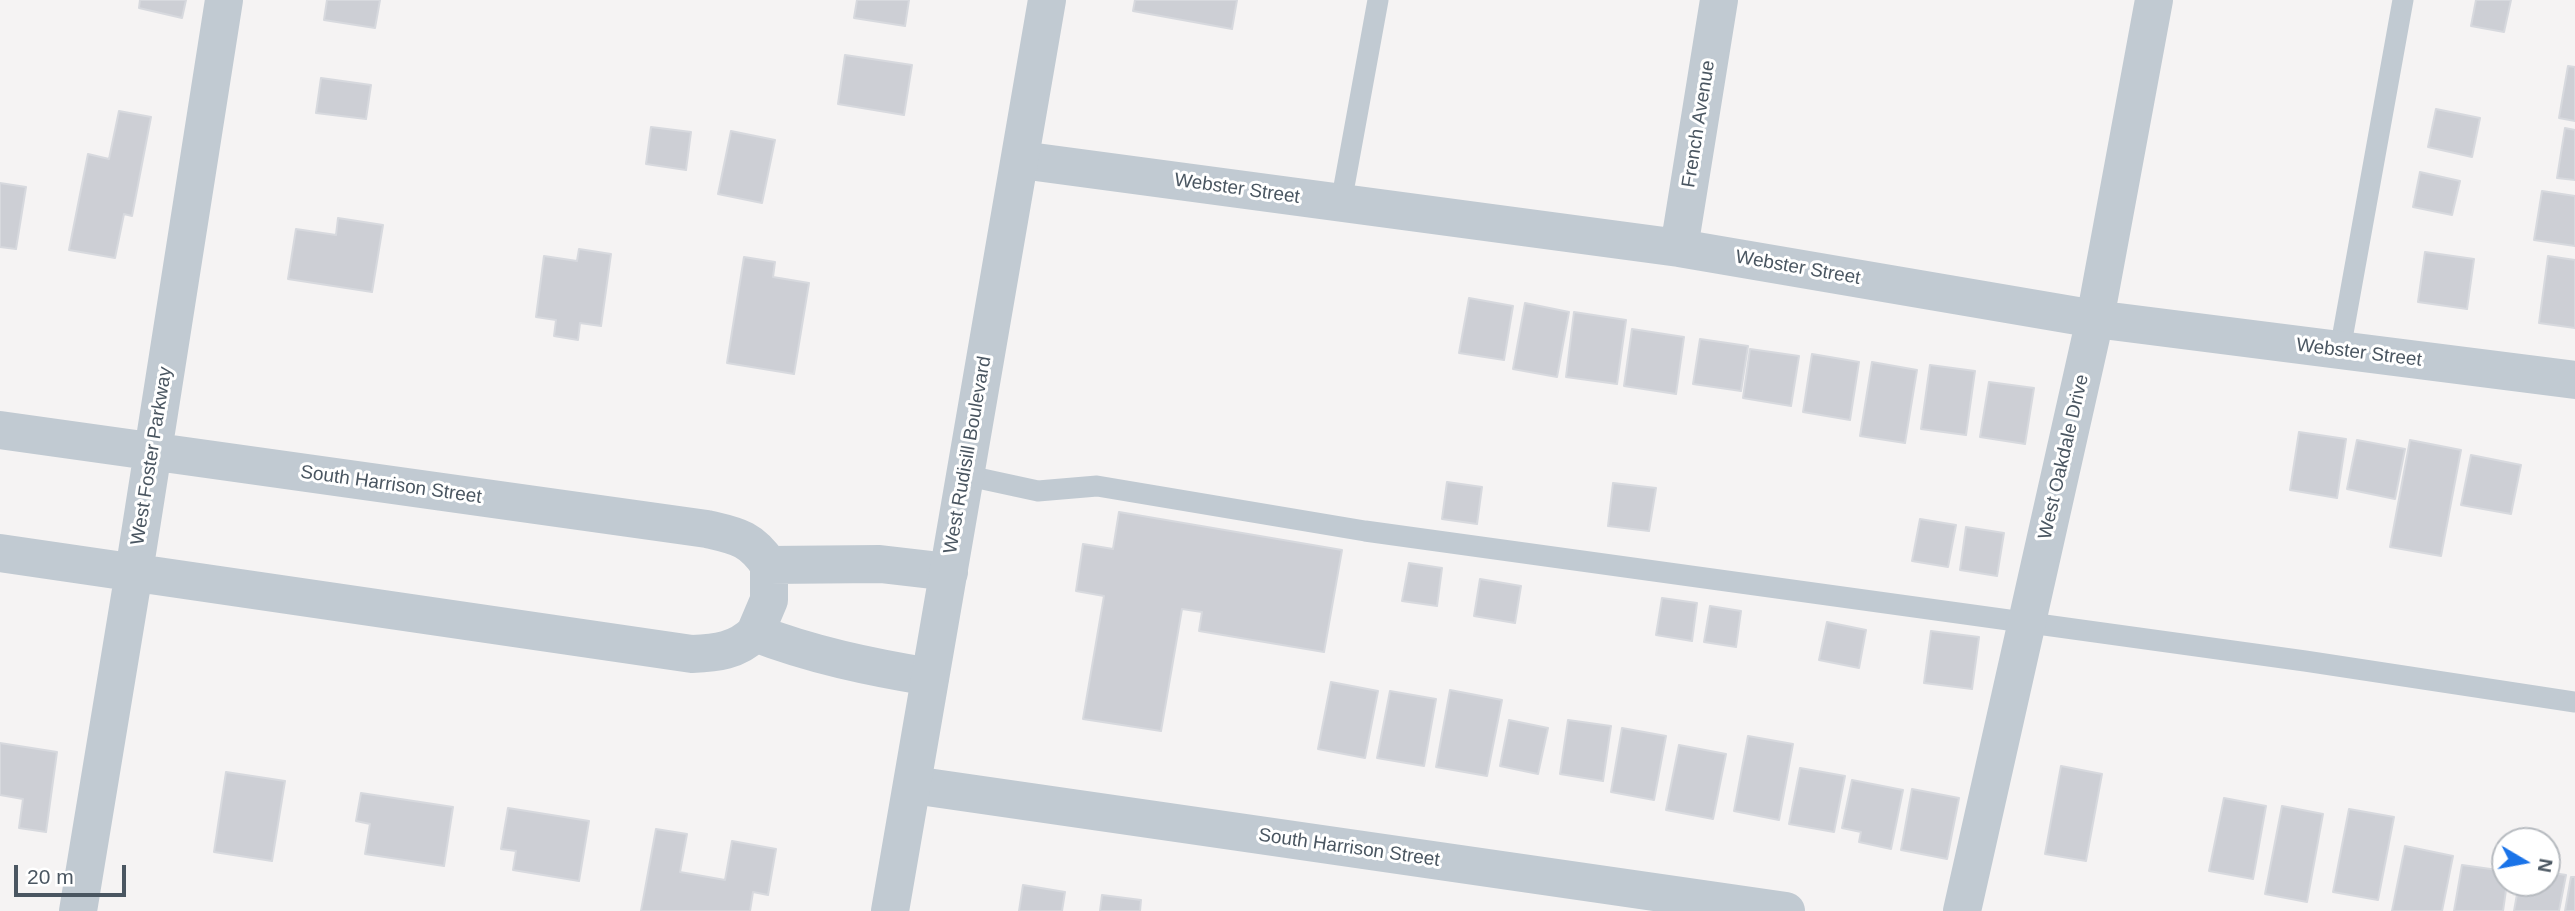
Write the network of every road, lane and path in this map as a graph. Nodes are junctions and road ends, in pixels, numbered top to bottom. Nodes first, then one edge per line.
1 (224, 0) edge
2 (1047, 0) edge
3 (1378, 0) edge
4 (1719, 0) edge
5 (2154, 0) edge
6 (2403, 0) edge
7 (1021, 160) junction
8 (1341, 202) junction
9 (1679, 248) junction
10 (2095, 319) junction
11 (2340, 350) junction
12 (2575, 380) edge
13 (0, 430) edge
14 (153, 452) junction
15 (964, 475) junction
16 (0, 553) edge
17 (769, 565) junction
18 (134, 572) junction
19 (948, 572) junction
20 (2027, 622) junction
21 (755, 634) junction
22 (930, 677) junction
23 (2575, 702) edge
24 (913, 785) junction
25 (78, 911) edge
26 (890, 911) edge
27 (1786, 911) edge
28 (1962, 911) edge

1 - 14 street, West Foster Parkway
2 - 7 street, West Rudisill Boulevard
3 - 8 lane
4 - 9 street, French Avenue
5 - 10 street, West Oakdale Drive
6 - 11 lane
7 - 8 street, Webster Street
7 - 15 street, West Rudisill Boulevard
8 - 9 street, Webster Street
9 - 10 street, Webster Street
10 - 11 street, Webster Street
10 - 20 street, West Oakdale Drive
11 - 12 street, Webster Street
13 - 14 street, South Harrison Street
14 - 17 street, South Harrison Street
14 - 18 street, West Foster Parkway
15 - 19 street, West Rudisill Boulevard
15 - 20 lane
16 - 18 street
17 - 19 street
17 - 21 street
18 - 21 street
18 - 25 street, West Foster Parkway
19 - 22 street, West Rudisill Boulevard
20 - 23 lane
20 - 28 street, West Oakdale Drive
21 - 22 street
22 - 24 street, West Rudisill Boulevard
24 - 26 street, West Rudisill Boulevard
24 - 27 street, South Harrison Street

